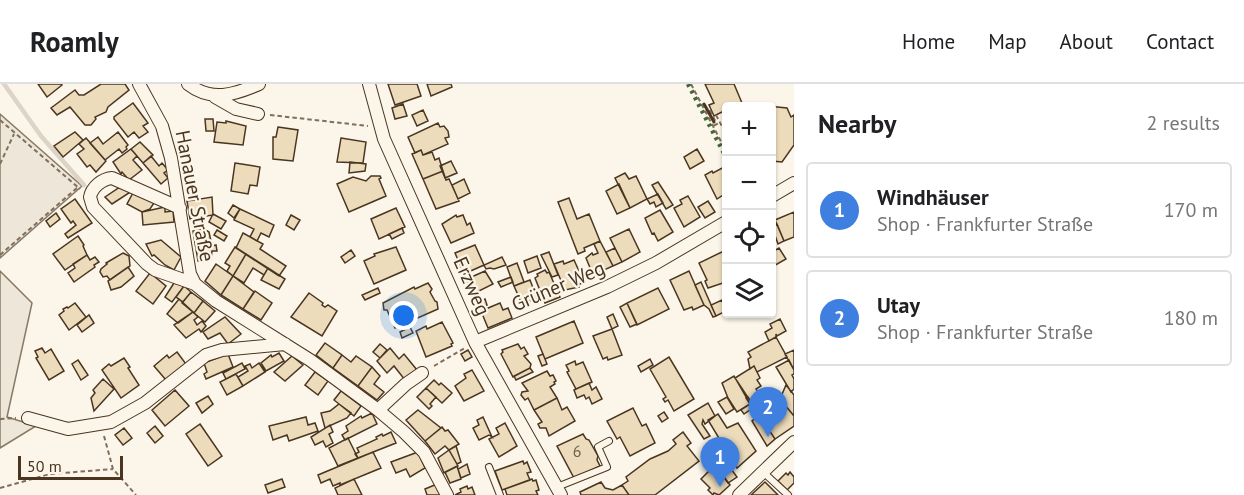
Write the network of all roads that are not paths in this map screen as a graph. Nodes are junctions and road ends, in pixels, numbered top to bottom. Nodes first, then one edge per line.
1 (140, 84) edge
2 (188, 84) edge
3 (260, 84) edge
4 (369, 84) edge
5 (214, 96) junction
6 (258, 114) road end
7 (794, 183) edge
8 (776, 193) edge
9 (180, 208) junction
10 (722, 224) edge
11 (195, 285) junction
12 (476, 342) junction
13 (285, 344) junction
14 (422, 373) road end
15 (378, 410) junction
16 (28, 418) dead end
17 (609, 441) dead end
18 (794, 442) edge
19 (489, 467) dead end
20 (763, 472) junction
21 (558, 491) edge
22 (447, 495) edge
23 (500, 495) edge
24 (739, 495) edge
25 (788, 495) edge

1 - 9 street, Hanauer Straße
2 - 5 street
3 - 5 street
4 - 12 street, Erzweg
5 - 6 street
7 - 8 street
9 - 11 street, Hanauer Straße
9 - 11 street
10 - 12 street, Grüner Weg
11 - 13 street, Hanauer Straße
12 - 21 street, Erzweg
13 - 15 street, Hanauer Straße
13 - 16 street
14 - 15 street
15 - 22 street, Hanauer Straße
17 - 21 lane
18 - 20 street
19 - 23 lane
20 - 24 street
20 - 25 lane

